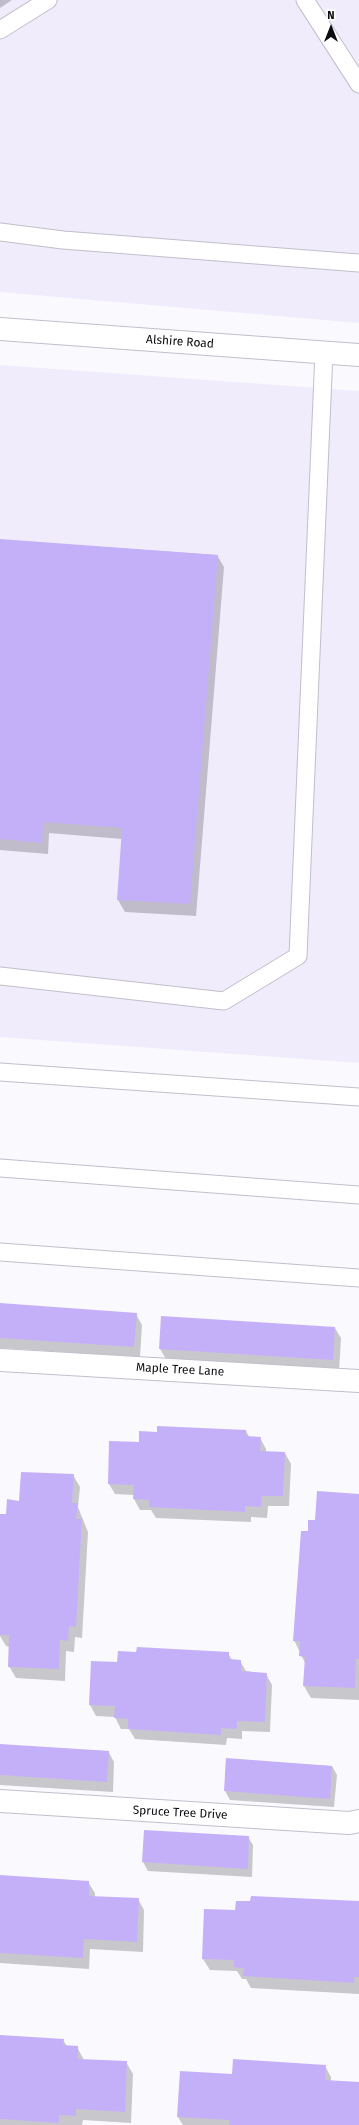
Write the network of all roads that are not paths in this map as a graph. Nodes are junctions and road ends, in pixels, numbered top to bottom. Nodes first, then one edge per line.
1 (48, 0) edge
2 (305, 0) edge
3 (0, 30) edge
4 (359, 84) edge
5 (0, 232) edge
6 (359, 263) edge
7 (0, 328) edge
8 (324, 352) junction
9 (359, 355) edge
10 (0, 976) edge
11 (0, 1072) edge
12 (359, 1097) edge
13 (0, 1168) edge
14 (359, 1195) edge
15 (0, 1252) edge
16 (359, 1278) edge
17 (0, 1360) edge
18 (359, 1381) edge
19 (0, 1801) edge
20 (359, 1821) edge

1 - 3 lane
2 - 4 lane
5 - 6 lane
7 - 8 street, Alshire Road
8 - 9 street, Alshire Road
8 - 10 lane
11 - 12 lane
13 - 14 lane
15 - 16 lane
17 - 18 street, Maple Tree Lane
19 - 20 street, Spruce Tree Drive

